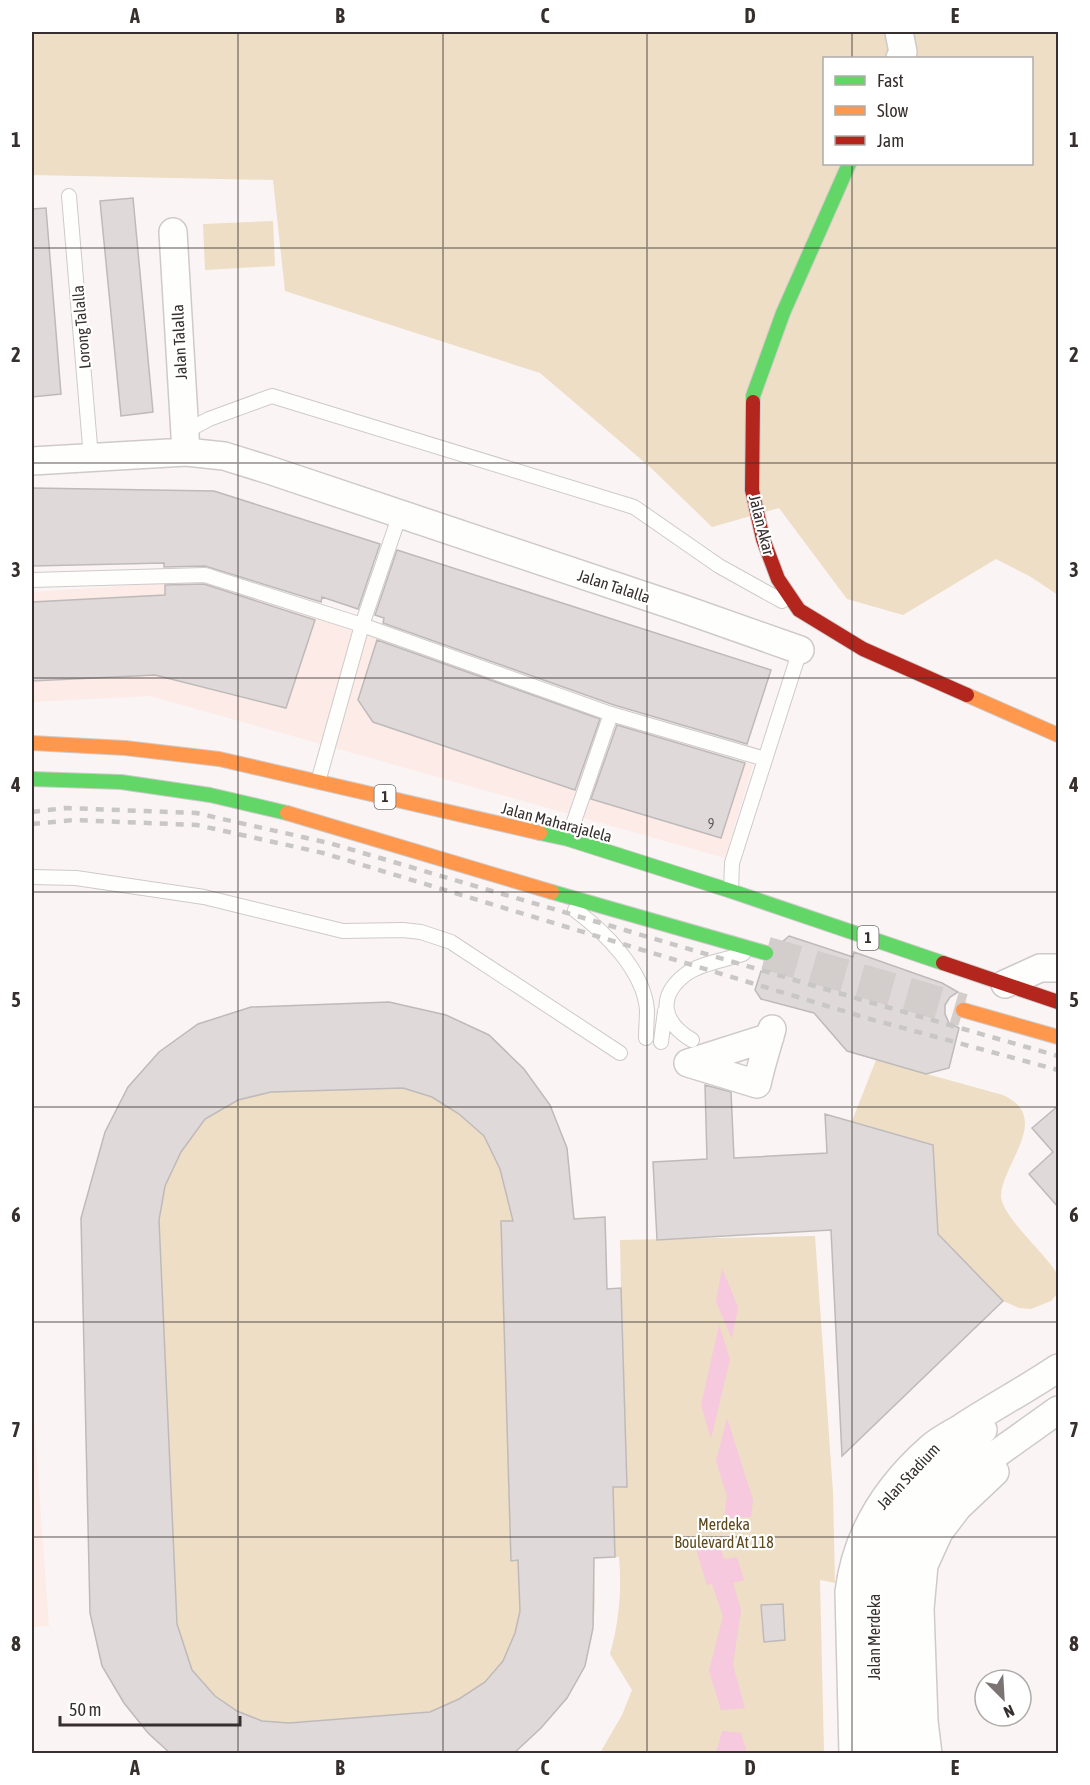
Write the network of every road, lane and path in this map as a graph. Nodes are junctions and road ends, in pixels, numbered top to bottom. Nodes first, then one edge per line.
1 (899, 32) edge
2 (900, 57) edge
3 (849, 165) edge
4 (69, 196) dead end
5 (173, 232) dead end
6 (185, 442) junction
7 (92, 458) junction
8 (32, 461) edge
9 (400, 514) junction
10 (32, 580) edge
11 (799, 610) junction
12 (362, 625) junction
13 (800, 650) joint
14 (611, 714) junction
15 (1059, 735) edge
16 (32, 743) edge
17 (765, 759) junction
18 (32, 779) edge
19 (121, 782) junction
20 (318, 782) junction
21 (65, 795) dead end
22 (568, 839) junction
23 (32, 877) edge
24 (731, 891) junction
25 (551, 892) junction
26 (761, 952) joint
27 (1059, 968) edge
28 (1005, 984) junction
29 (1059, 1002) edge
30 (647, 1009) junction
31 (665, 1010) junction
32 (963, 1010) tunnel mouth
33 (1059, 1037) edge
34 (646, 1038) dead end
35 (692, 1040) dead end
36 (661, 1042) dead end
37 (620, 1053) dead end
38 (1053, 1371) edge
39 (1059, 1410) edge
40 (940, 1481) junction
41 (853, 1727) junction
42 (853, 1754) edge
43 (861, 1754) edge
44 (877, 1754) edge
45 (904, 1754) edge
46 (928, 1754) edge

1 - 2 street
3 - 11 main road, Jalan Akar
4 - 7 lane, Lorong Talalla
5 - 6 street, Jalan Talalla
6 - 7 street, Jalan Talalla
6 - 9 street, Jalan Talalla
6 - 11 lane
7 - 8 street, Jalan Talalla
9 - 12 lane
9 - 13 street, Jalan Talalla
10 - 12 lane
11 - 15 main road, Jalan Akar
12 - 14 lane
12 - 20 lane
13 - 17 lane, Jalan Talalla
14 - 17 lane
14 - 22 lane
16 - 20 main road, Jalan Maharajalela / 1
17 - 24 lane, Jalan Talalla
18 - 19 main road
19 - 21 main road
19 - 25 main road
20 - 22 main road, Jalan Maharajalela / 1
22 - 24 main road, Jalan Maharajalela / 1
23 - 37 lane
24 - 28 main road, Jalan Maharajalela / 1
25 - 26 main road
25 - 30 lane
26 - 31 lane
27 - 28 street
28 - 29 main road, Jalan Maharajalela / 1
30 - 31 lane
30 - 34 lane
31 - 35 lane
31 - 36 lane
32 - 33 main road
38 - 40 street, Jalan Merdeka
38 - 41 street, Jalan Stadium
39 - 40 street, Jalan Merdeka
39 - 46 street
40 - 44 street, Jalan Merdeka
40 - 45 street, Jalan Merdeka
41 - 42 street, Jalan Stadium
41 - 43 lane

